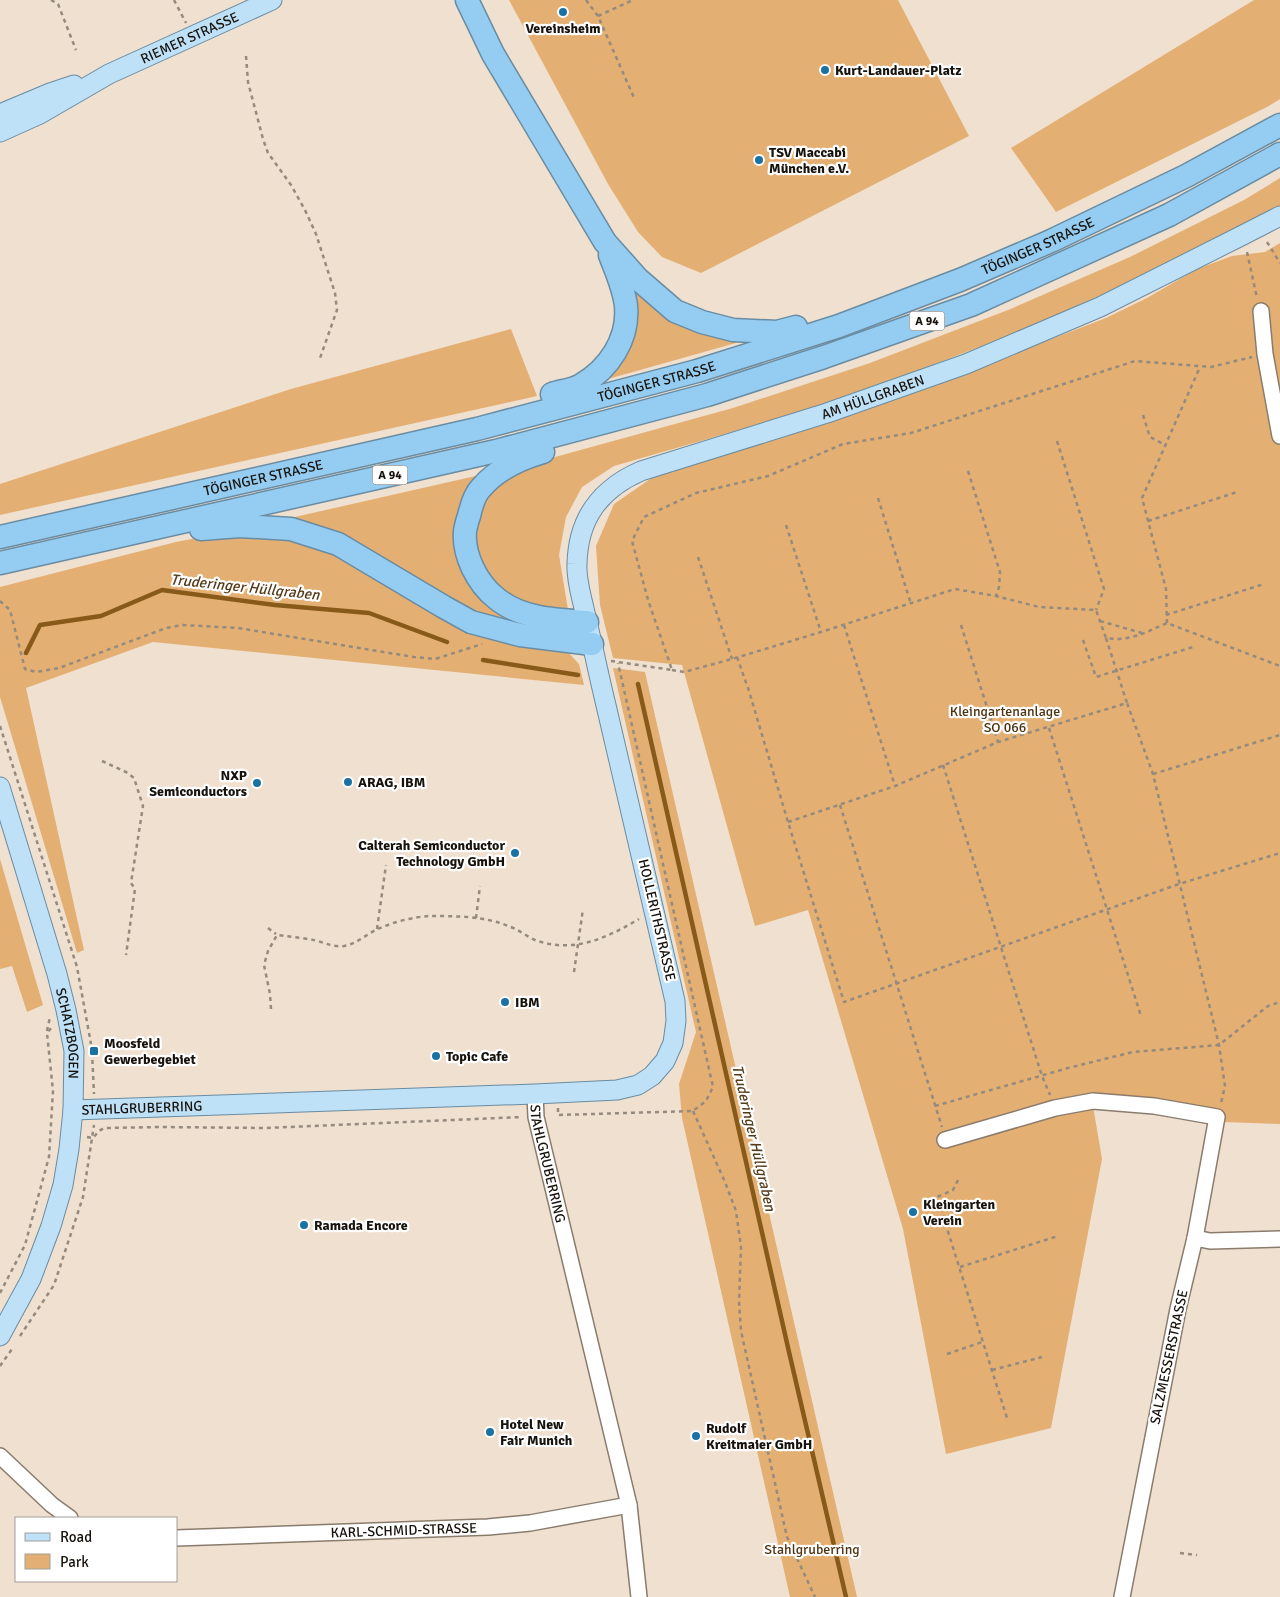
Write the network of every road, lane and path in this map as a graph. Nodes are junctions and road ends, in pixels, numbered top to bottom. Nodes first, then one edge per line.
1 (51, 0) edge
2 (174, 0) edge
3 (272, 0) edge
4 (451, 0) edge
5 (467, 0) edge
6 (586, 0) edge
7 (633, 0) edge
8 (598, 16) junction
9 (186, 25) dead end
10 (76, 50) dead end
11 (493, 54) junction
12 (246, 56) dead end
13 (109, 74) junction
14 (635, 100) dead end
15 (0, 114) edge
16 (1280, 125) edge
17 (0, 132) edge
18 (1280, 154) edge
19 (1280, 216) edge
20 (1251, 231) junction
21 (605, 242) junction
22 (1280, 262) edge
23 (1261, 311) joint
24 (839, 326) junction
25 (1265, 354) junction
26 (320, 361) dead end
27 (1200, 367) junction
28 (676, 403) junction
29 (1143, 416) dead end
30 (477, 429) junction
31 (1280, 436) edge
32 (1057, 441) dead end
33 (1165, 445) junction
34 (968, 471) dead end
35 (1237, 492) dead end
36 (878, 498) dead end
37 (1148, 521) junction
38 (786, 525) dead end
39 (0, 537) edge
40 (104, 540) junction
41 (698, 557) dead end
42 (0, 563) edge
43 (1264, 584) dead end
44 (996, 596) junction
45 (0, 601) edge
46 (911, 604) junction
47 (1096, 610) junction
48 (1166, 615) junction
49 (1100, 620) junction
50 (587, 622) junction
51 (1167, 623) junction
52 (844, 625) junction
53 (961, 625) dead end
54 (821, 632) junction
55 (1143, 634) junction
56 (1106, 638) junction
57 (1083, 640) dead end
58 (592, 644) junction
59 (490, 645) dead end
60 (1193, 647) dead end
61 (737, 657) junction
62 (732, 658) junction
63 (611, 662) dead end
64 (618, 663) junction
65 (1280, 666) edge
66 (672, 670) junction
67 (1117, 671) junction
68 (1127, 703) junction
69 (0, 726) edge
70 (1049, 728) junction
71 (1280, 735) edge
72 (998, 742) junction
73 (102, 761) dead end
74 (943, 765) junction
75 (1153, 774) junction
76 (895, 786) junction
77 (0, 787) edge
78 (840, 804) junction
79 (788, 822) junction
80 (1280, 853) edge
81 (386, 865) dead end
82 (1179, 884) junction
83 (480, 886) dead end
84 (583, 909) dead end
85 (1107, 909) junction
86 (476, 918) junction
87 (640, 918) dead end
88 (268, 928) dead end
89 (377, 929) junction
90 (277, 935) junction
91 (578, 944) junction
92 (1000, 947) junction
93 (126, 955) dead end
94 (574, 972) dead end
95 (896, 983) junction
96 (1280, 1002) edge
97 (85, 1005) dead end
98 (271, 1009) dead end
99 (66, 1010) junction
100 (1141, 1016) dead end
101 (1219, 1044) junction
102 (1042, 1076) junction
103 (558, 1093) junction
104 (536, 1094) junction
105 (936, 1106) junction
106 (1055, 1108) junction
107 (73, 1110) junction
108 (693, 1111) junction
109 (558, 1115) junction
110 (536, 1116) junction
111 (1217, 1117) junction
112 (93, 1138) dead end
113 (945, 1140) joint
114 (958, 1180) dead end
115 (1058, 1236) dead end
116 (1195, 1238) junction
117 (1280, 1239) edge
118 (960, 1267) junction
119 (0, 1293) edge
120 (0, 1336) edge
121 (982, 1342) junction
122 (947, 1354) dead end
123 (1042, 1357) dead end
124 (992, 1370) junction
125 (1007, 1418) dead end
126 (0, 1456) edge
127 (629, 1505) junction
128 (69, 1517) edge
129 (178, 1538) edge
130 (1180, 1553) dead end
131 (1197, 1555) dead end
132 (639, 1597) edge
133 (815, 1597) edge
134 (1123, 1597) edge

1 - 10 path
2 - 9 path
3 - 13 main road, RIEMER STRASSE
4 - 11 highway
5 - 11 highway
6 - 8 path
7 - 8 path
8 - 14 path
11 - 21 highway
12 - 26 path
13 - 15 main road, RIEMER STRASSE
13 - 17 main road, RIEMER STRASSE
16 - 24 highway, TÖGINGER STRASSE / A 94
18 - 28 highway, TÖGINGER STRASSE / A 94
19 - 20 main road, AM HÜLLGRABEN
20 - 22 path
20 - 23 path
20 - 50 main road, AM HÜLLGRABEN
21 - 24 highway
21 - 30 highway
23 - 25 street
24 - 30 highway, TÖGINGER STRASSE / A 94
25 - 27 path
25 - 31 street
27 - 33 path
27 - 66 path
28 - 40 highway, TÖGINGER STRASSE / A 94
28 - 50 highway
29 - 33 path
30 - 39 highway, TÖGINGER STRASSE / A 94
32 - 47 path
33 - 37 path
34 - 44 path
35 - 37 path
36 - 46 path
37 - 48 path
38 - 54 path
40 - 42 highway, TÖGINGER STRASSE / A 94
40 - 58 highway
41 - 62 path
43 - 48 path
44 - 46 path
44 - 47 path
45 - 59 path
46 - 52 path
47 - 49 path
48 - 51 path
49 - 55 path
49 - 56 path
50 - 58 main road, AM HÜLLGRABEN
51 - 55 path
51 - 65 path
52 - 54 path
52 - 76 path
53 - 72 path
54 - 61 path
55 - 56 path
56 - 67 path
57 - 67 path
58 - 103 main road, HOLLERITHSTRASSE
60 - 67 path
61 - 62 path
61 - 79 path
62 - 66 path
63 - 64 path
64 - 66 path
64 - 108 path
67 - 68 path
68 - 70 path
68 - 75 path
69 - 97 path
70 - 72 path
70 - 85 path
71 - 75 path
72 - 74 path
73 - 93 path
74 - 76 path
74 - 92 path
75 - 82 path
76 - 78 path
77 - 99 main road, SCHATZBOGEN
78 - 79 path
78 - 95 path
79 - 95 path
80 - 82 path
81 - 89 path
82 - 85 path
82 - 101 path
83 - 86 path
84 - 91 path
85 - 92 path
85 - 100 path
86 - 89 path
86 - 91 path
87 - 91 path
88 - 90 path
89 - 90 path
90 - 98 path
91 - 94 path
92 - 95 path
92 - 102 path
95 - 105 path
96 - 101 path
99 - 107 main road, SCHATZBOGEN
99 - 119 path
101 - 102 path
101 - 111 path
102 - 105 path
102 - 106 path
103 - 104 main road, HOLLERITHSTRASSE
103 - 109 path
104 - 107 main road, STAHLGRUBERRING
104 - 110 street, STAHLGRUBERRING
105 - 113 path
106 - 111 street
106 - 113 street
107 - 120 main road, SCHATZBOGEN
108 - 109 path
108 - 133 path
109 - 110 path
110 - 112 path
110 - 127 street, STAHLGRUBERRING
111 - 116 street, SALZMESSERSTRASSE
114 - 118 path
115 - 118 path
116 - 117 street
116 - 134 street, SALZMESSERSTRASSE
118 - 121 path
121 - 122 path
121 - 124 path
123 - 124 path
124 - 125 path
126 - 128 street
127 - 129 street, KARL-SCHMID-STRASSE
127 - 132 street, STAHLGRUBERRING
130 - 131 path

